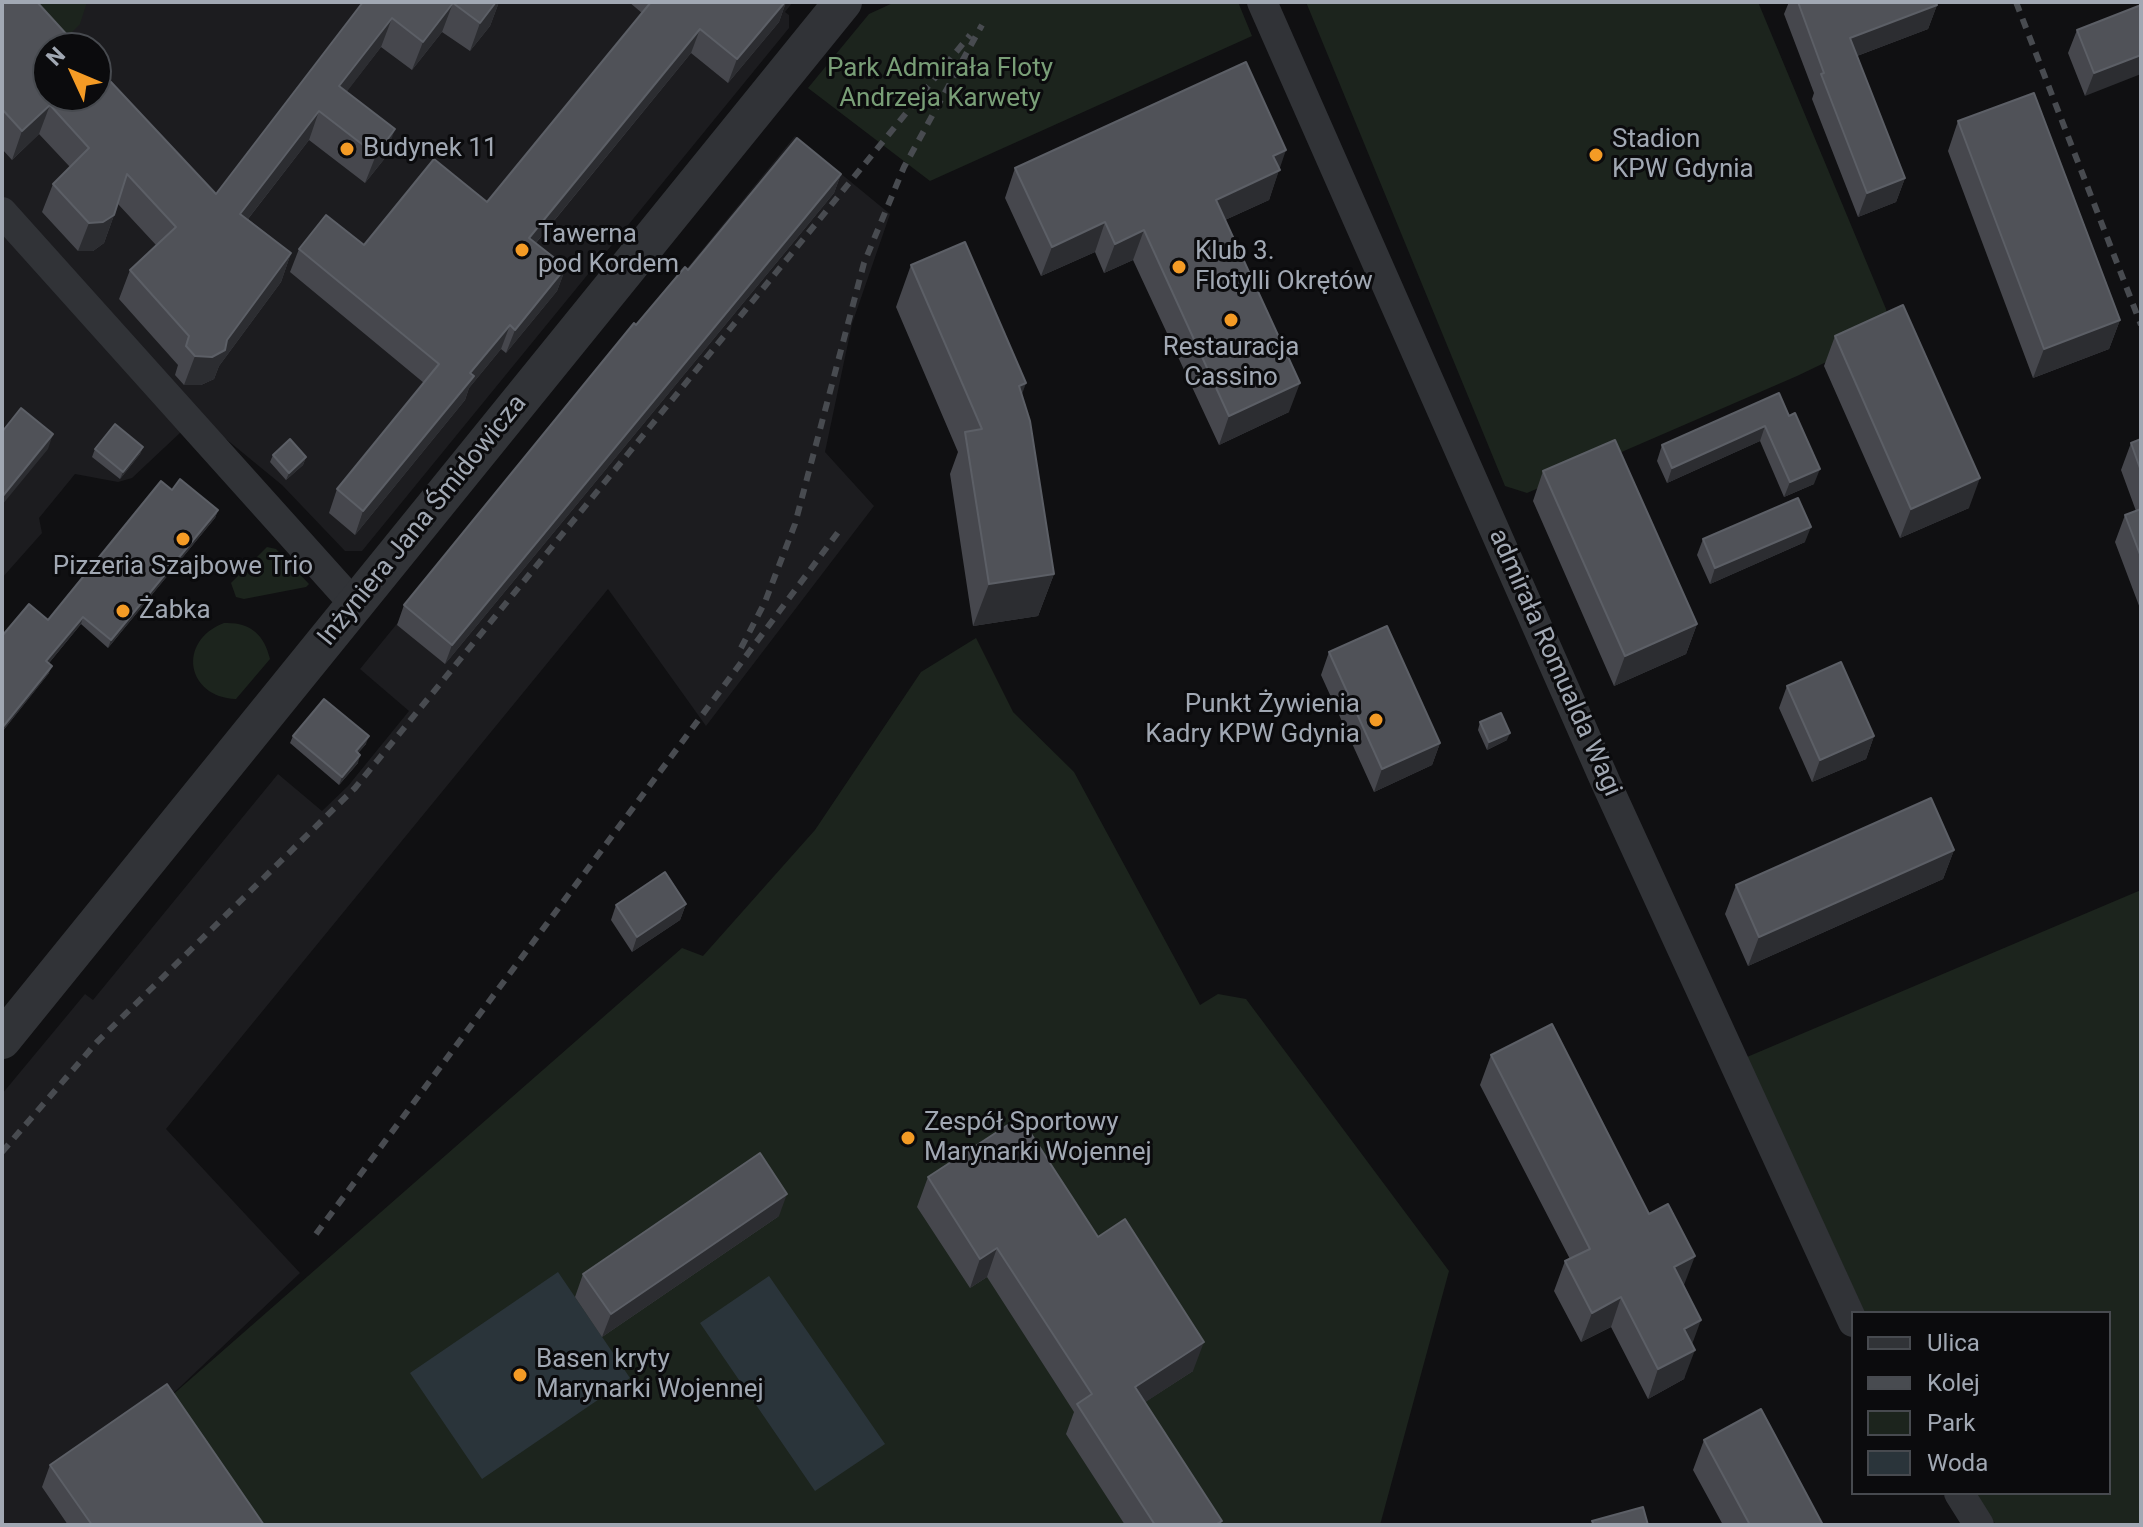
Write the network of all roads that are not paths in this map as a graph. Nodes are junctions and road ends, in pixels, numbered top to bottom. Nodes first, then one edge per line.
1 (843, 2) edge
2 (1262, 2) edge
3 (2, 212) edge
4 (355, 605) junction
5 (2, 1040) edge
6 (1851, 1318) edge
7 (1960, 1495) edge
8 (1979, 1525) edge

1 - 4 street, Inżyniera Jana Śmidowicza
2 - 6 street, admirała Romualda Wagi
3 - 4 street
4 - 5 street, Inżyniera Jana Śmidowicza
7 - 8 street

